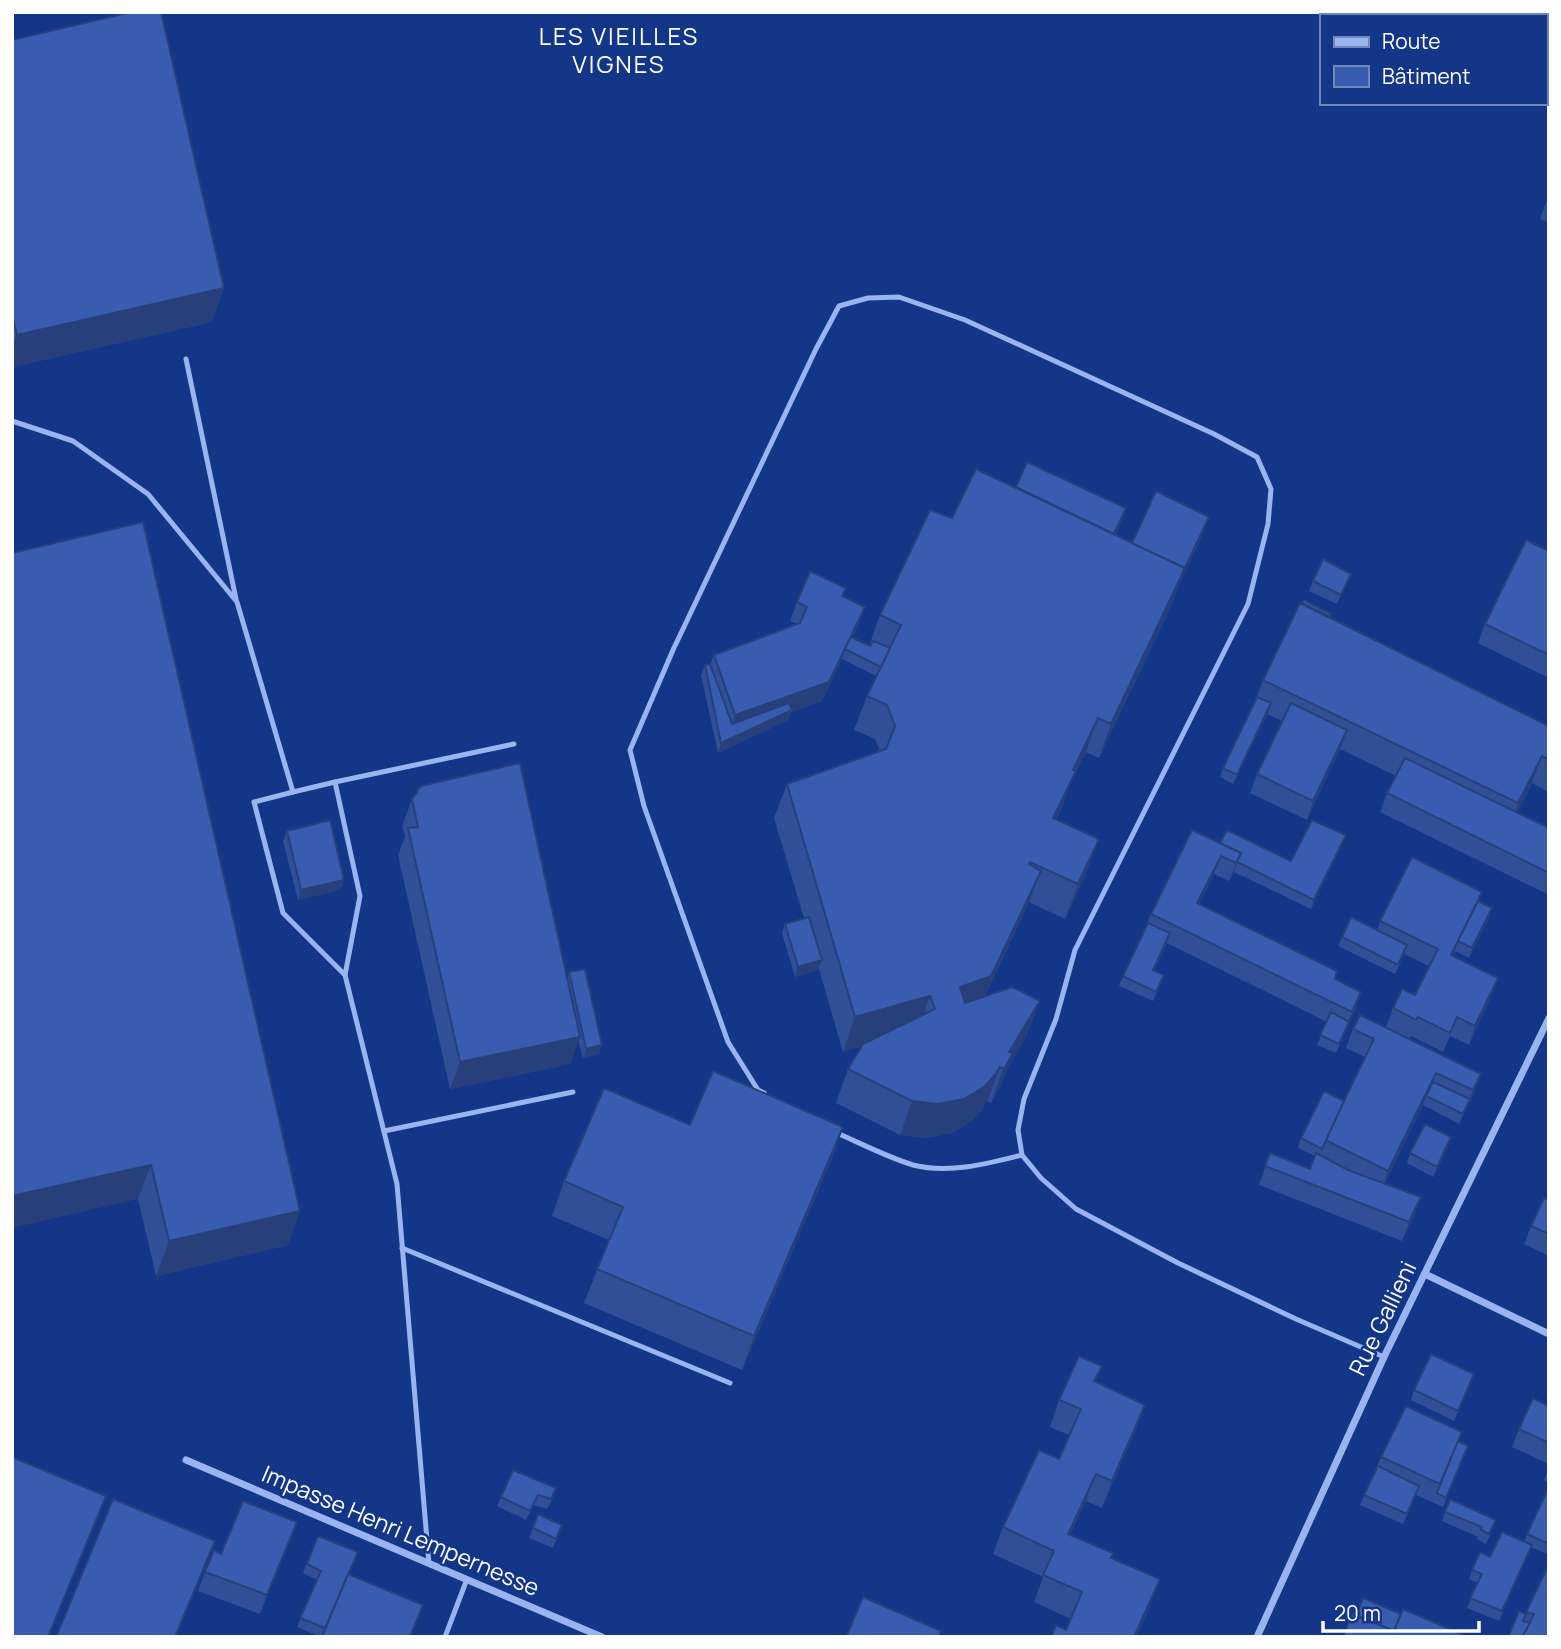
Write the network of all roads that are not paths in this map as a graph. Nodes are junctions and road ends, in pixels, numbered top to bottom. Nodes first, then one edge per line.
1 (186, 359) dead end
2 (12, 421) edge
3 (237, 602) junction
4 (514, 744) dead end
5 (335, 782) junction
6 (293, 792) junction
7 (345, 975) junction
8 (1549, 1018) edge
9 (573, 1092) dead end
10 (769, 1097) edge
11 (829, 1129) edge
12 (384, 1130) junction
13 (1021, 1155) junction
14 (402, 1248) junction
15 (1425, 1274) junction
16 (1549, 1334) edge
17 (1384, 1357) junction
18 (730, 1383) dead end
19 (186, 1460) dead end
20 (429, 1564) junction
21 (467, 1579) junction
22 (444, 1637) edge
23 (602, 1637) edge
24 (1257, 1637) edge

1 - 3 lane
2 - 3 lane
3 - 6 lane
4 - 5 lane
5 - 6 lane
5 - 7 lane
6 - 7 lane
7 - 12 lane
8 - 15 street, Rue Gallieni
9 - 12 lane
10 - 13 lane
11 - 13 lane
12 - 14 lane
13 - 17 lane
14 - 18 lane
14 - 20 lane
15 - 16 street
15 - 17 street, Rue Gallieni
17 - 24 street, Rue Gallieni
19 - 20 street, Impasse Henri Lempernesse
20 - 21 street, Impasse Henri Lempernesse
21 - 22 lane
21 - 23 street, Impasse Henri Lempernesse

